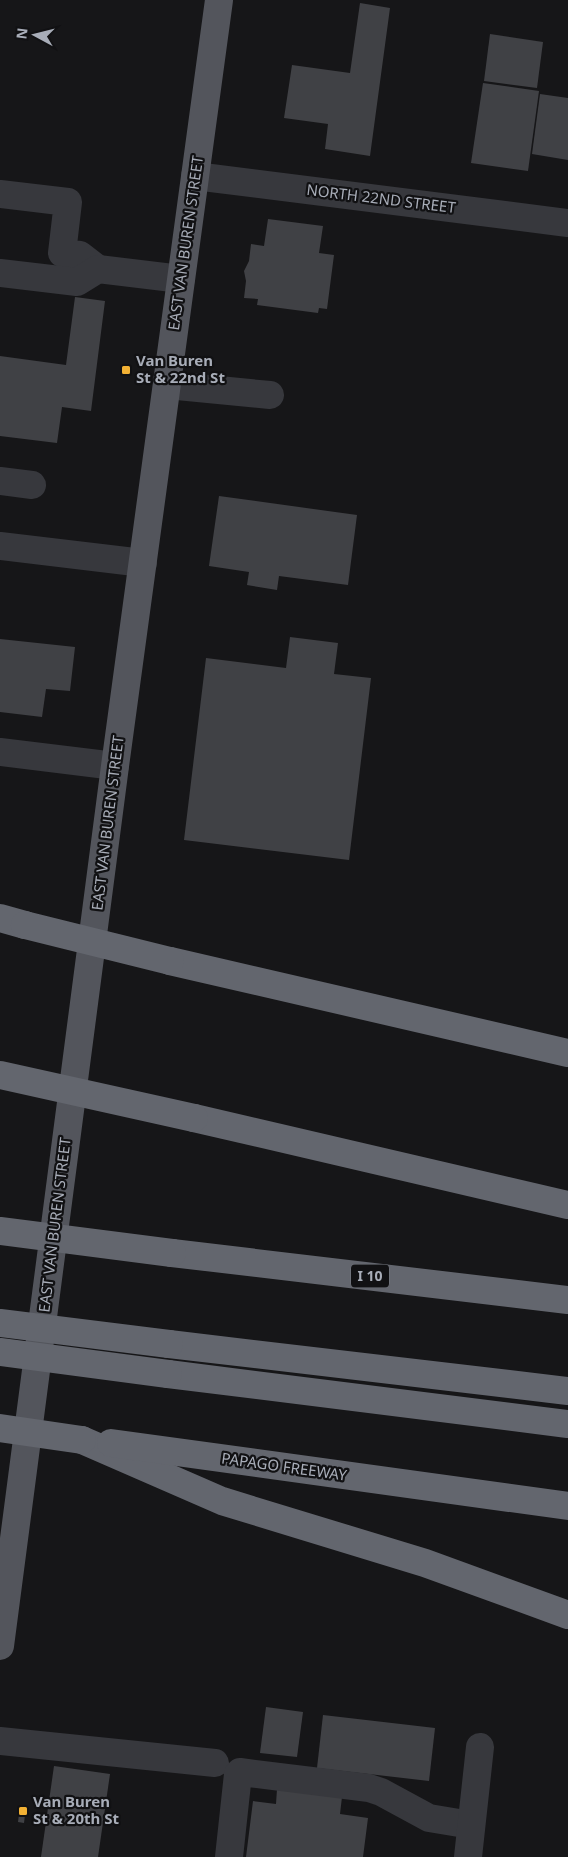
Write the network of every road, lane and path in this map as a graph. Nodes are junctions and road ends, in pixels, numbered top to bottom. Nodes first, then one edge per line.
1 (219, 0) edge
2 (195, 176) junction
3 (0, 194) edge
4 (568, 223) edge
5 (98, 269) junction
6 (0, 273) edge
7 (181, 279) junction
8 (166, 384) junction
9 (270, 395) dead end
10 (0, 481) edge
11 (32, 485) dead end
12 (0, 546) edge
13 (142, 563) junction
14 (0, 752) edge
15 (115, 766) junction
16 (8, 922) edge
17 (568, 1053) edge
18 (0, 1075) edge
19 (568, 1205) edge
20 (0, 1230) edge
21 (568, 1300) edge
22 (0, 1323) edge
23 (0, 1352) edge
24 (568, 1391) edge
25 (568, 1424) edge
26 (0, 1428) edge
27 (158, 1460) junction
28 (568, 1506) edge
29 (568, 1615) edge
30 (0, 1646) edge
31 (0, 1741) edge
32 (480, 1747) dead end
33 (215, 1763) dead end
34 (471, 1825) junction
35 (229, 1857) edge
36 (468, 1857) edge

1 - 2 main road, EAST VAN BUREN STREET
2 - 4 street, NORTH 22ND STREET
2 - 7 main road, EAST VAN BUREN STREET
3 - 5 street
5 - 6 street
5 - 7 street
7 - 8 main road, EAST VAN BUREN STREET
8 - 9 street
8 - 13 main road, EAST VAN BUREN STREET
10 - 11 street
12 - 13 street
13 - 15 main road, EAST VAN BUREN STREET
14 - 15 street
15 - 30 main road, EAST VAN BUREN STREET
16 - 17 highway, bridge
18 - 19 highway, bridge
20 - 21 highway, I 10, bridge
22 - 24 highway, bridge
23 - 25 highway, bridge
26 - 27 highway, bridge
27 - 28 highway, PAPAGO FREEWAY
27 - 29 highway
31 - 33 street
32 - 34 street
34 - 35 street
34 - 36 street

